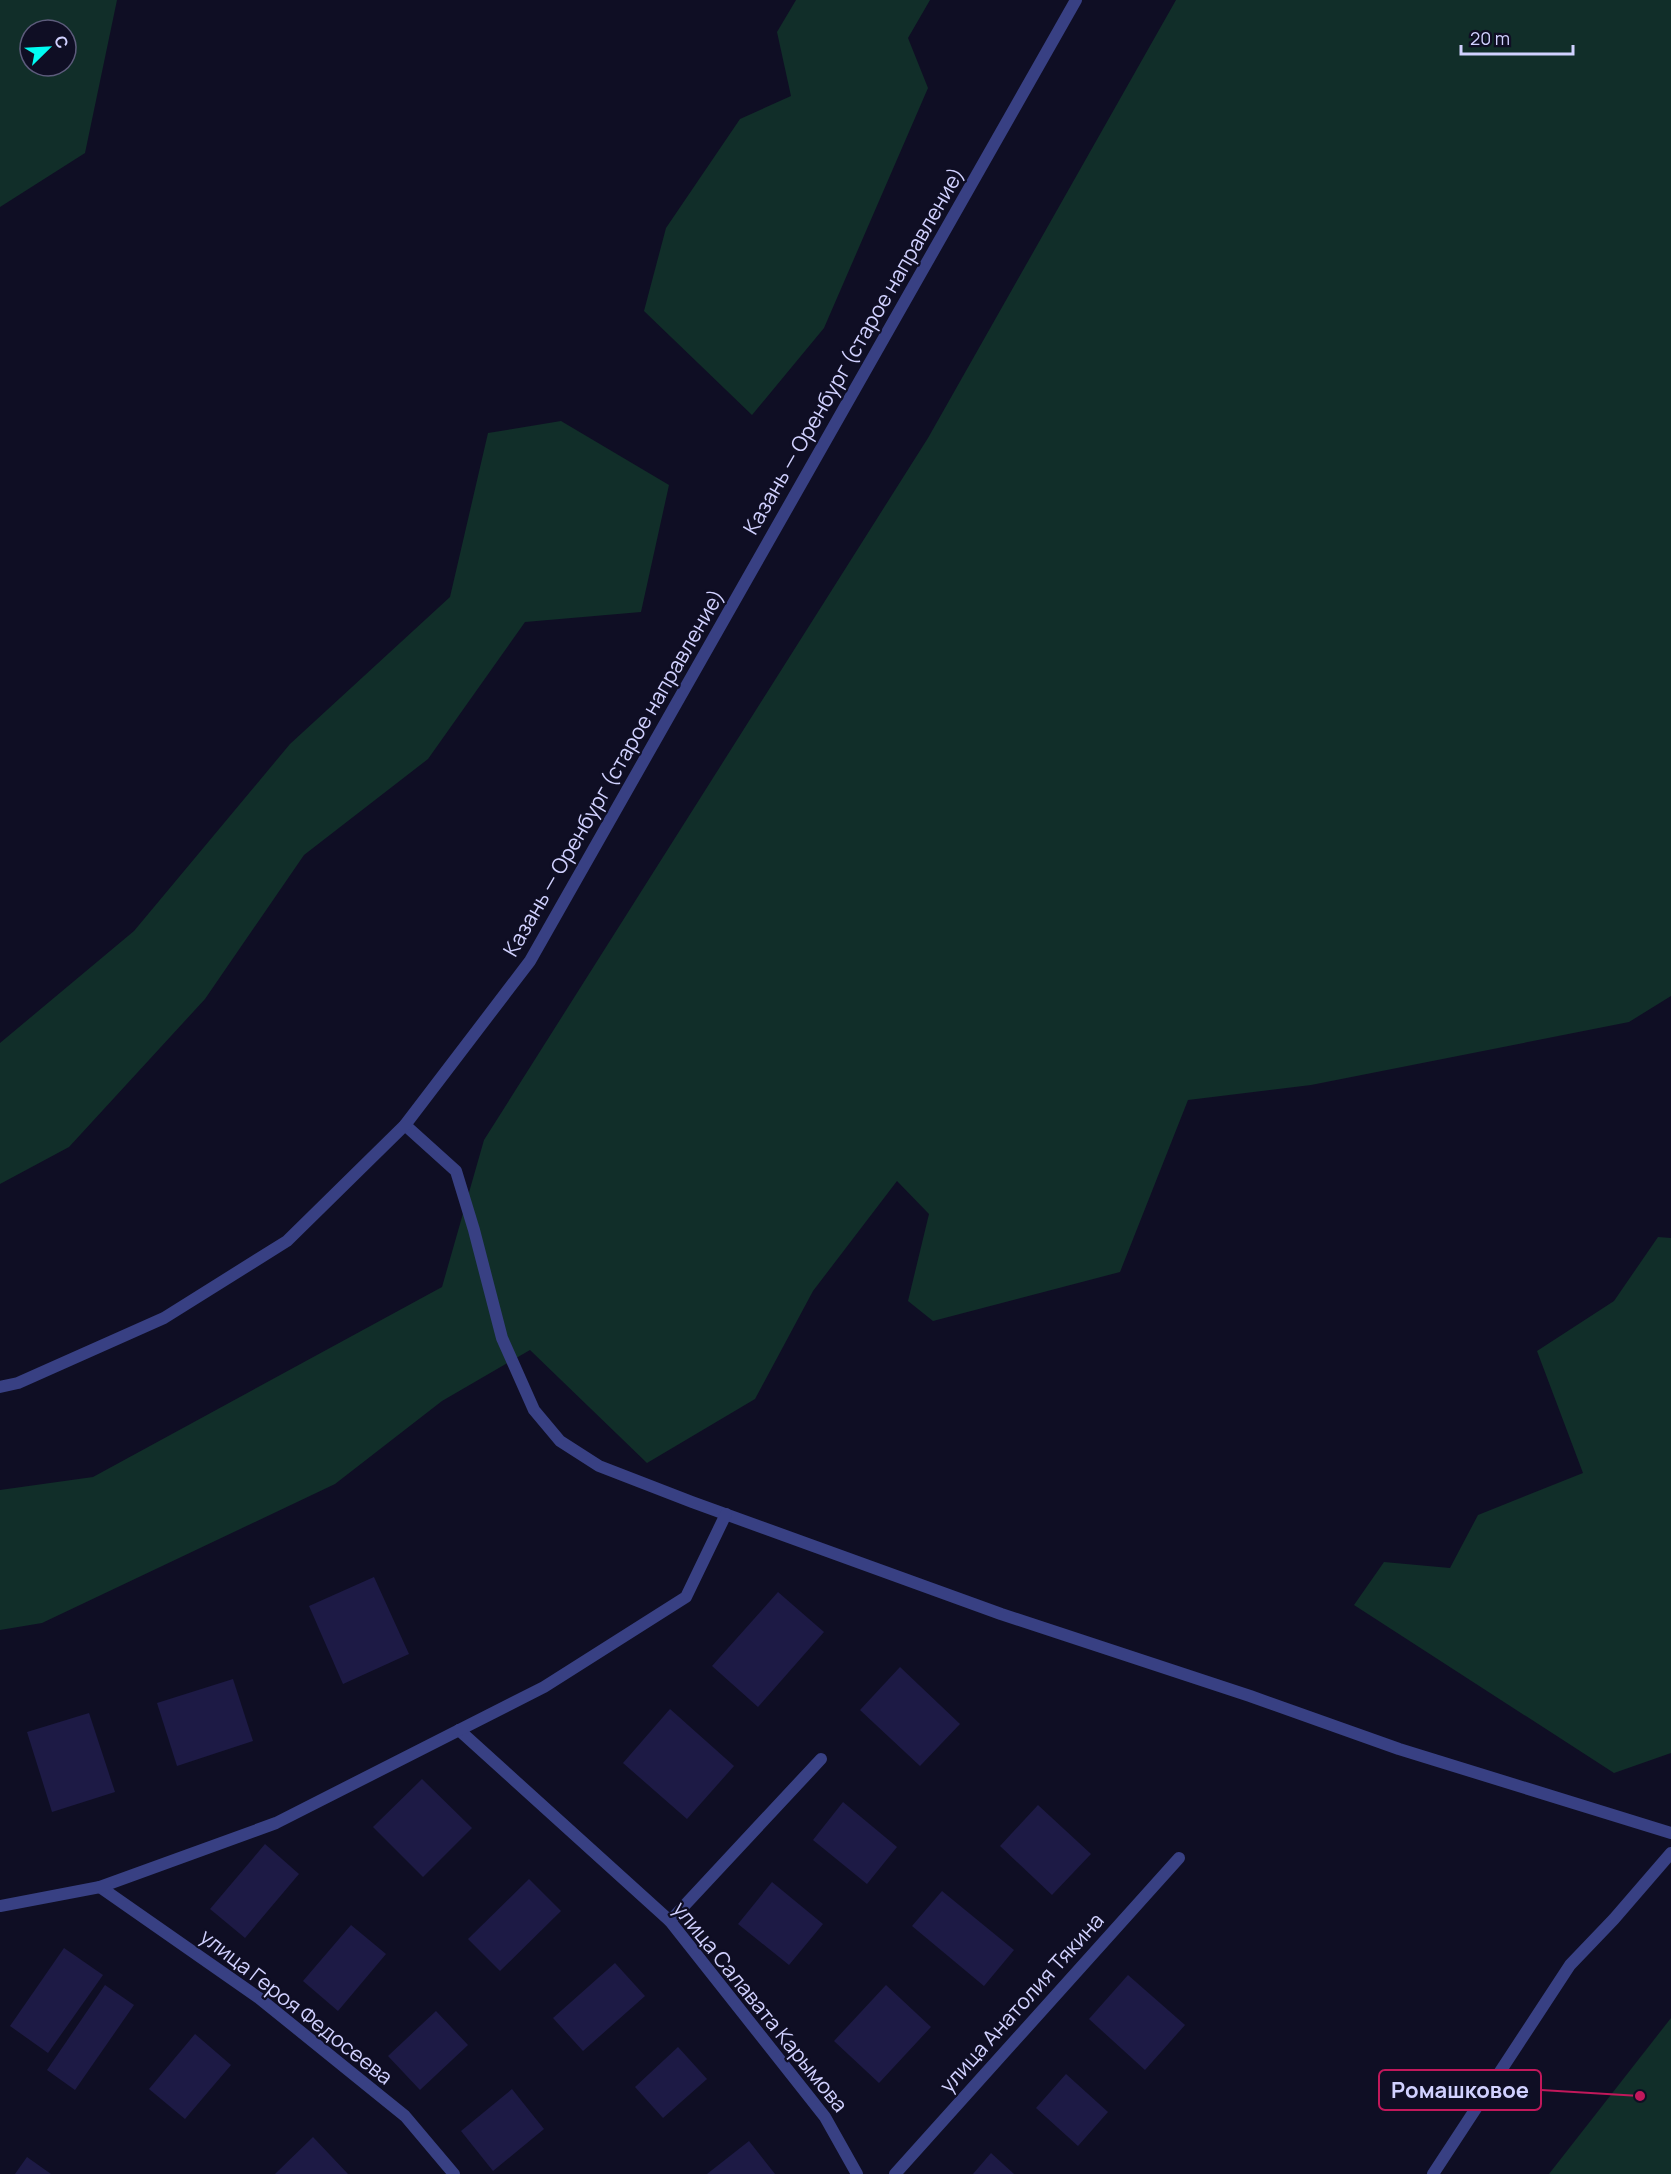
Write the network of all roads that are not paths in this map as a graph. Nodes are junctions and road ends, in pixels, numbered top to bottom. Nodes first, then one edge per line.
1 (1076, 0) edge
2 (405, 1125) junction
3 (0, 1388) edge
4 (726, 1514) junction
5 (459, 1730) junction
6 (821, 1759) dead end
7 (1671, 1833) edge
8 (1671, 1853) edge
9 (1179, 1858) dead end
10 (100, 1887) junction
11 (0, 1906) edge
12 (670, 1921) junction
13 (454, 2174) edge
14 (857, 2174) edge
15 (895, 2174) edge
16 (1433, 2174) edge

1 - 2 street, Казань — Оренбург (старое направление)
2 - 3 street, Казань — Оренбург (старое направление)
2 - 4 street
4 - 5 street
4 - 7 street
5 - 10 street
5 - 12 street, улица Салавата Карымова
6 - 12 street
8 - 16 street
9 - 15 street, улица Анатолия Тякина
10 - 11 street
10 - 13 street, улица Героя Федосеева
12 - 14 street, улица Салавата Карымова

